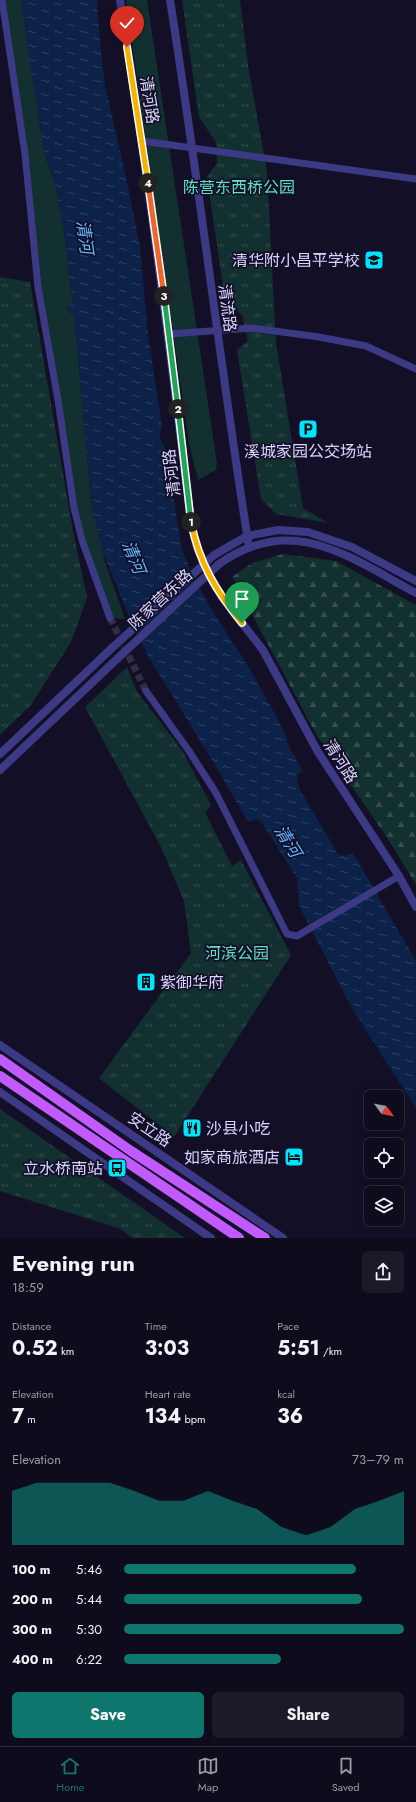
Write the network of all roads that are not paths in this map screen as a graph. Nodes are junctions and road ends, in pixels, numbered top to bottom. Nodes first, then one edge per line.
1 (2, 0) edge
2 (120, 0) edge
3 (170, 0) edge
4 (142, 141) junction
5 (193, 147) junction
6 (416, 179) edge
7 (216, 330) junction
8 (169, 334) junction
9 (416, 369) edge
10 (247, 536) junction
11 (249, 547) junction
12 (416, 581) edge
13 (416, 593) edge
14 (110, 618) tunnel mouth
15 (146, 691) tunnel mouth
16 (0, 754) edge
17 (0, 770) edge
18 (399, 876) junction
19 (416, 907) edge
20 (0, 1045) edge
21 (0, 1059) edge
22 (0, 1076) edge
23 (0, 1092) edge
24 (211, 1238) edge
25 (239, 1238) edge
26 (265, 1238) edge
27 (283, 1238) edge

1 - 14 street
2 - 4 street, 清河路
3 - 5 street, 清流路
4 - 5 street
4 - 8 street, 清河路
5 - 6 street
5 - 7 street, 清流路
7 - 8 street
7 - 9 street
7 - 10 street, 清流路
8 - 18 street, 清河路
10 - 11 street, 清流路
10 - 12 street, 陈家营东路
10 - 16 street, 陈家营东路, bridge
11 - 13 street, 陈家营东路
11 - 17 street, 陈家营东路, bridge
15 - 18 street
18 - 19 street, 清河路
20 - 27 street, 安立路
21 - 26 main road, 安立路
22 - 25 main road
23 - 24 street

